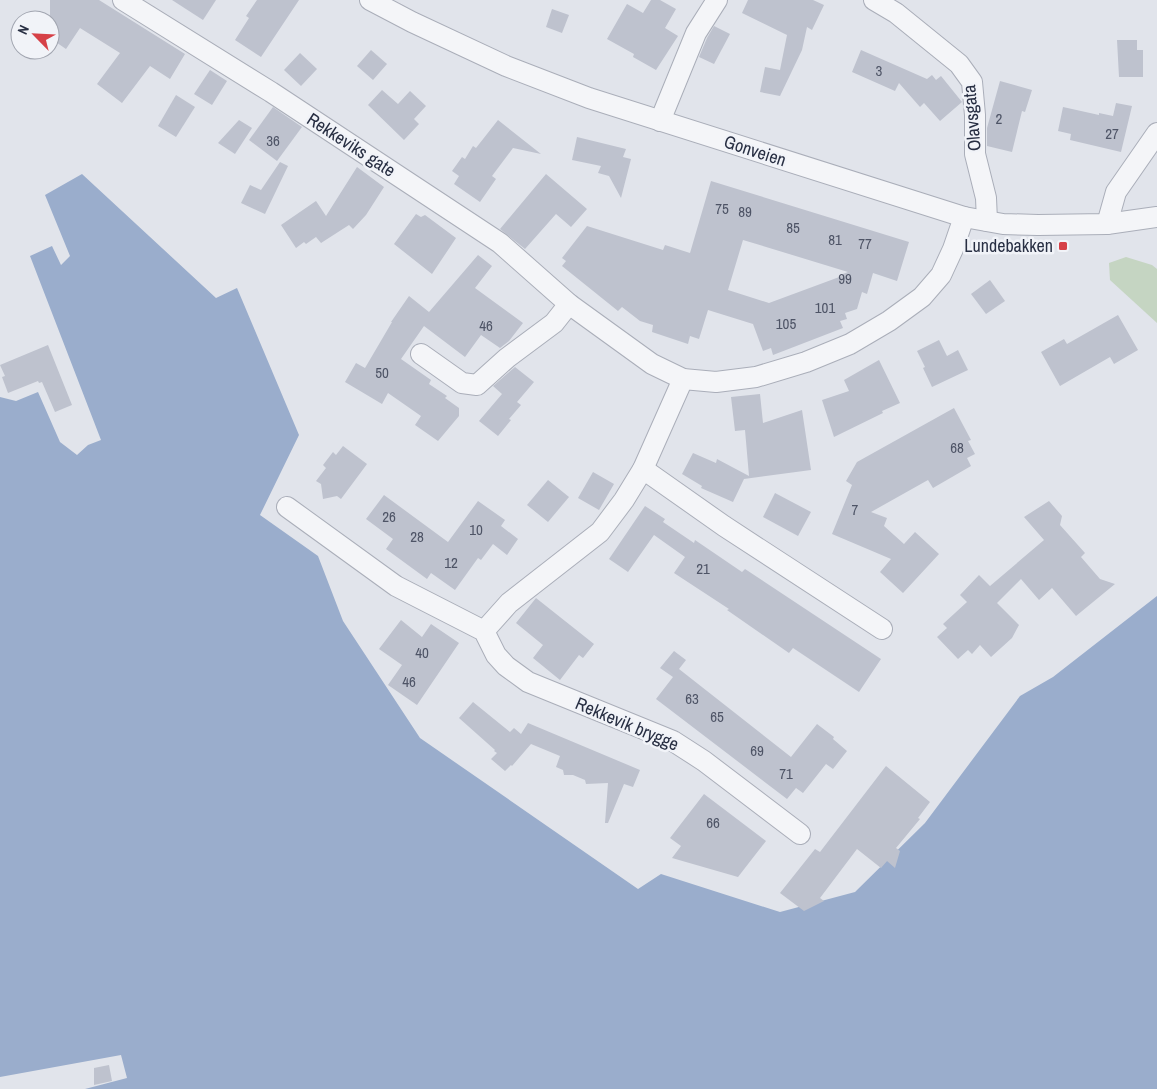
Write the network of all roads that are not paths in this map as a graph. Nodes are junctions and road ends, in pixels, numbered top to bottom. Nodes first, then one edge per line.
1 (123, 0) edge
2 (370, 0) edge
3 (717, 0) edge
4 (874, 0) edge
5 (660, 121) junction
6 (1157, 133) edge
7 (964, 217) junction
8 (1157, 217) edge
9 (987, 222) junction
10 (1106, 224) junction
11 (569, 304) junction
12 (421, 354) dead end
13 (682, 379) junction
14 (643, 469) junction
15 (287, 507) dead end
16 (882, 629) dead end
17 (484, 631) junction
18 (800, 834) dead end

1 - 11 street, Rekkeviks gate
2 - 5 street, Gonveien
3 - 5 street
4 - 9 street, Olavsgata
5 - 7 street, Gonveien
6 - 10 street
7 - 9 street, Gonveien
7 - 13 street, Rekkeviks gate
8 - 10 street, Gonveien
9 - 10 street, Gonveien
11 - 12 street
11 - 13 street, Rekkeviks gate
13 - 14 street
14 - 16 street
14 - 17 street
15 - 17 street
17 - 18 street, Rekkevik brygge

